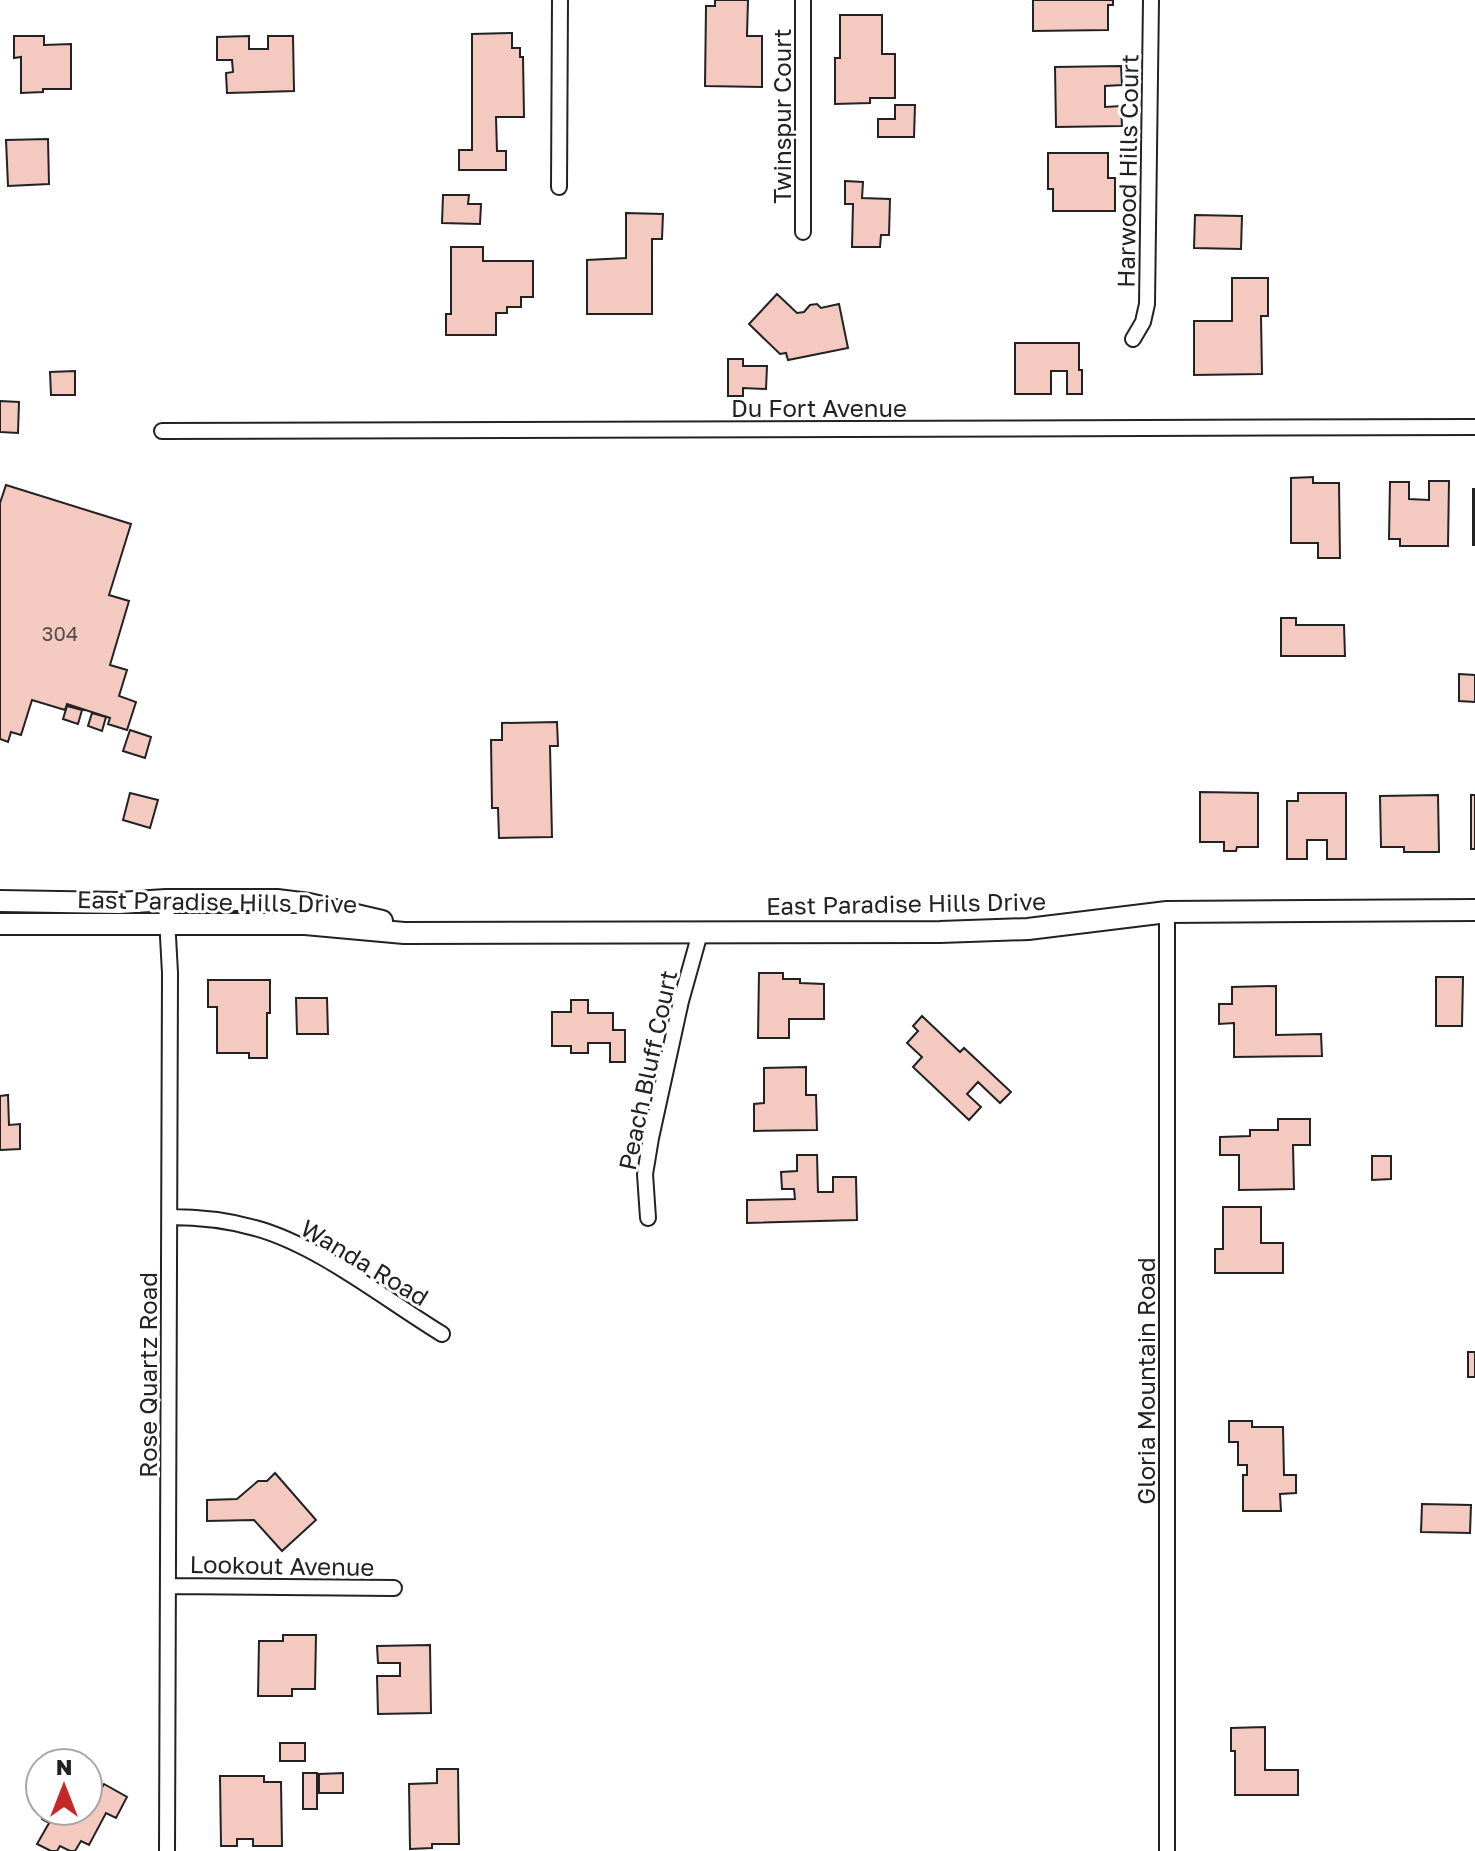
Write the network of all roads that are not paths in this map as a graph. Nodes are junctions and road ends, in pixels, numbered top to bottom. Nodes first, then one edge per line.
1 (560, 0) edge
2 (803, 0) edge
3 (1151, 0) edge
4 (559, 187) dead end
5 (803, 232) dead end
6 (1133, 339) dead end
7 (1475, 427) edge
8 (162, 431) dead end
9 (166, 900) junction
10 (0, 901) edge
11 (1475, 910) edge
12 (1167, 912) junction
13 (0, 924) edge
14 (167, 924) junction
15 (433, 933) junction
16 (700, 933) junction
17 (170, 1217) junction
18 (648, 1218) dead end
19 (442, 1334) dead end
20 (169, 1586) junction
21 (394, 1588) dead end
22 (167, 1851) edge
23 (1167, 1851) edge

1 - 4 street
2 - 5 street, Twinspur Court
3 - 6 street, Harwood Hills Court
7 - 8 street, Du Fort Avenue
9 - 10 main road, East Paradise Hills Drive
9 - 14 street, Rose Quartz Road
9 - 15 main road, East Paradise Hills Drive
11 - 12 main road, East Paradise Hills Drive
12 - 16 main road, East Paradise Hills Drive
12 - 23 street, Gloria Mountain Road
13 - 14 main road, East Paradise Hills Drive
14 - 15 main road, East Paradise Hills Drive
14 - 17 street, Rose Quartz Road
15 - 16 main road, East Paradise Hills Drive
16 - 18 street, Peach Bluff Court
17 - 19 street, Wanda Road
17 - 20 street, Rose Quartz Road
20 - 21 street, Lookout Avenue
20 - 22 street, Rose Quartz Road

